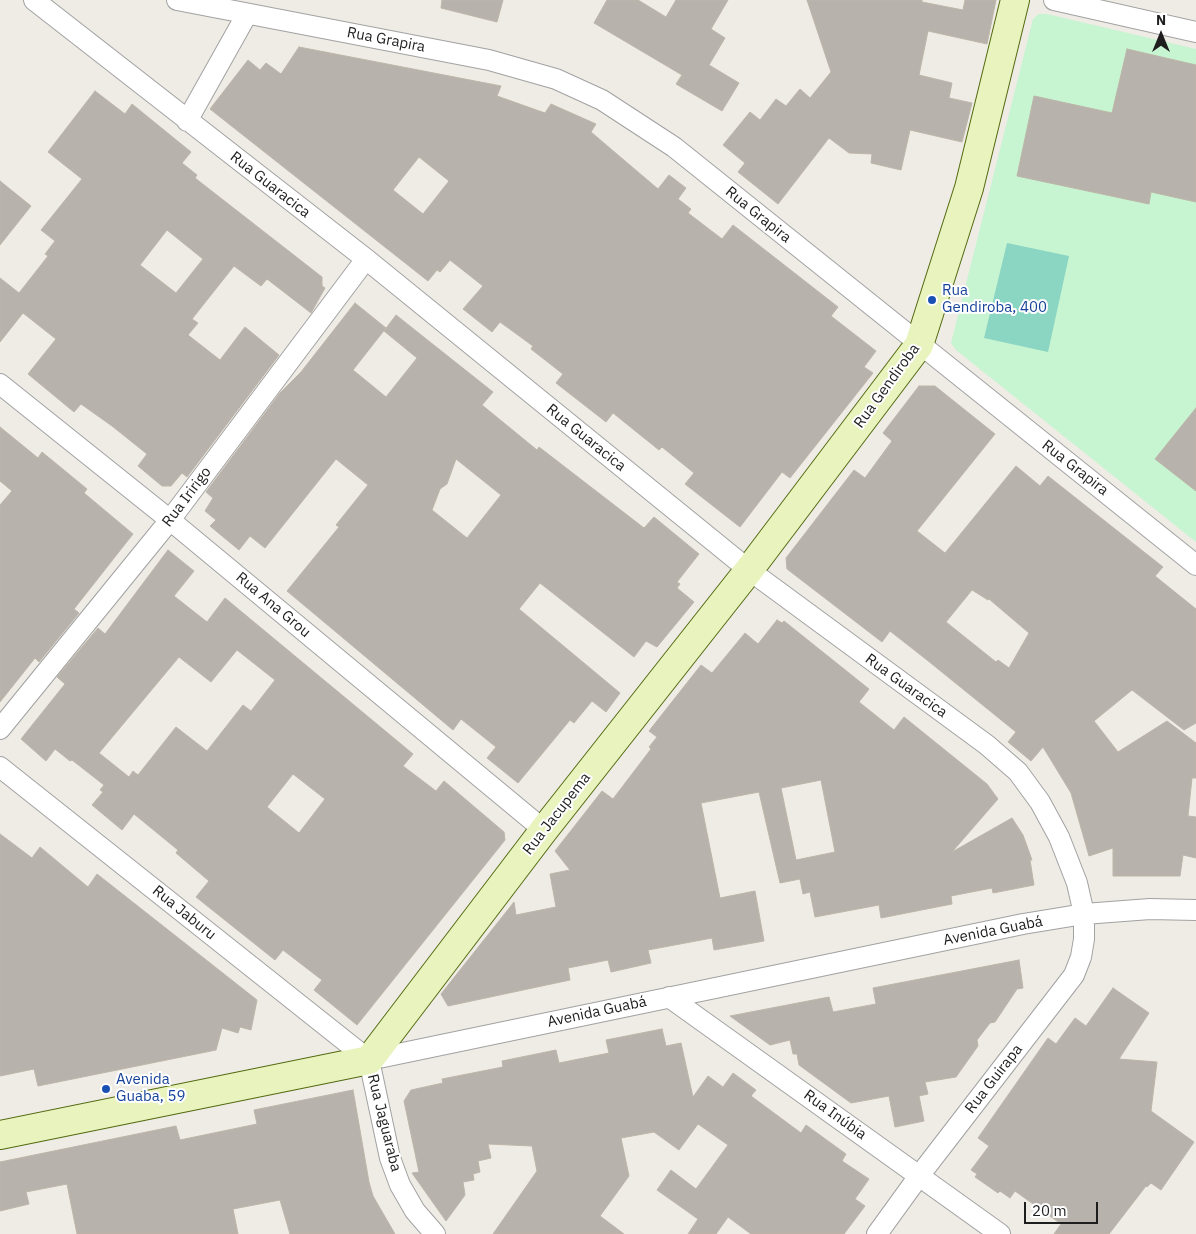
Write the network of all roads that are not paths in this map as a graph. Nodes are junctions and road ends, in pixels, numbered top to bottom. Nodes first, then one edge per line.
1 (34, 0) edge
2 (178, 0) edge
3 (1015, 0) edge
4 (1054, 0) edge
5 (248, 14) junction
6 (1196, 32) edge
7 (187, 121) junction
8 (366, 259) junction
9 (919, 346) junction
10 (0, 384) edge
11 (170, 520) junction
12 (1196, 566) edge
13 (749, 570) junction
14 (0, 729) edge
15 (0, 767) edge
16 (544, 830) junction
17 (1196, 910) edge
18 (1084, 914) junction
19 (670, 996) junction
20 (369, 1060) junction
21 (0, 1135) edge
22 (919, 1176) junction
23 (435, 1234) edge
24 (877, 1234) edge
25 (1000, 1234) edge

1 - 7 street, Rua Guaracica
2 - 5 street, Rua Grapira
3 - 9 street, Rua Gendiroba
4 - 6 street
5 - 7 street
5 - 9 street, Rua Grapira
7 - 8 street, Rua Guaracica
8 - 11 street, Rua Iririgo
8 - 13 street, Rua Guaracica
9 - 12 street, Rua Grapira
9 - 13 street, Rua Gendiroba
10 - 11 street, Rua Ana Grou
11 - 14 street, Rua Iririgo
11 - 16 street, Rua Ana Grou
13 - 16 street, Rua Jacupema
13 - 18 street, Rua Guaracica
15 - 20 street, Rua Jaburu
16 - 20 street, Rua Jacupema
17 - 18 street, Avenida Guabá
18 - 19 street, Avenida Guabá
18 - 22 street, Rua Guirapa
19 - 20 street, Avenida Guabá
19 - 22 street, Rua Inúbia
20 - 21 street, Avenida Guabá
20 - 23 street, Rua Jaguaraba
22 - 24 street, Rua Guirapa
22 - 25 street, Rua Inúbia

